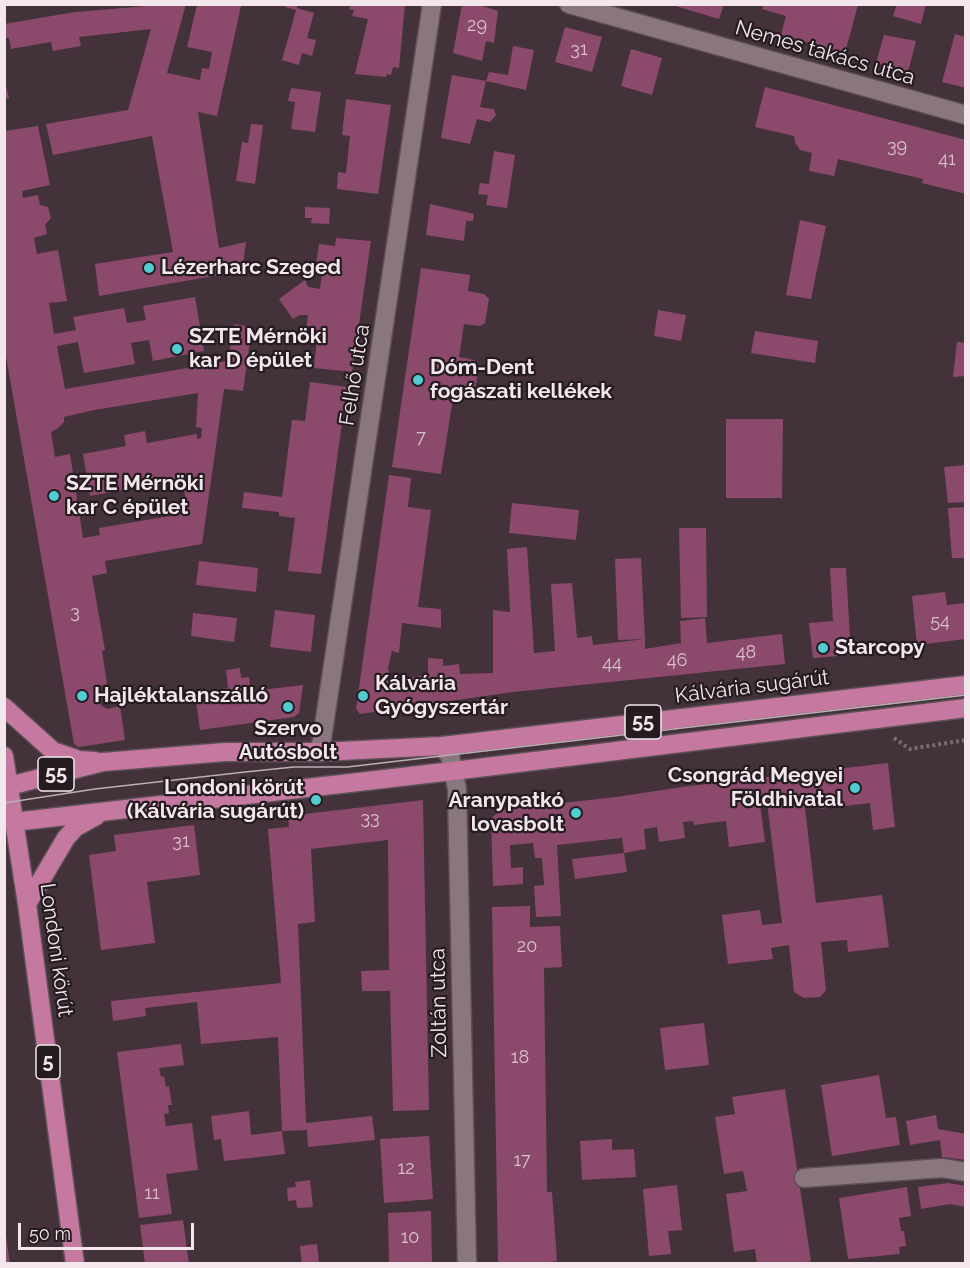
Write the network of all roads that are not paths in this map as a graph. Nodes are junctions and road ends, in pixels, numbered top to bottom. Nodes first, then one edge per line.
1 (432, 4) edge
2 (569, 4) edge
3 (966, 115) edge
4 (966, 685) edge
5 (4, 707) edge
6 (966, 708) edge
7 (442, 746) junction
8 (321, 752) junction
9 (4, 756) edge
10 (103, 762) junction
11 (453, 771) junction
12 (9, 786) junction
13 (106, 811) junction
14 (14, 822) junction
15 (27, 904) junction
16 (966, 1172) edge
17 (804, 1178) dead end
18 (75, 1263) edge
19 (467, 1263) edge

1 - 8 street, Felhő utca
2 - 3 street, Nemes takács utca
4 - 7 main road, Kálvária sugárút / 55
5 - 10 main road
6 - 11 main road, 55
7 - 8 main road, Kálvária sugárút / 55
7 - 11 street, Zoltán utca
8 - 10 main road, Kálvária sugárút / 55
9 - 12 main road, 5
10 - 12 main road, Kálvária sugárút / 55
11 - 13 main road, 55
11 - 19 street, Zoltán utca
12 - 14 main road, 5
13 - 14 main road, 55
13 - 15 main road
14 - 15 main road, Londoni körút / 5
15 - 18 main road, Londoni körút / 5
16 - 17 street

